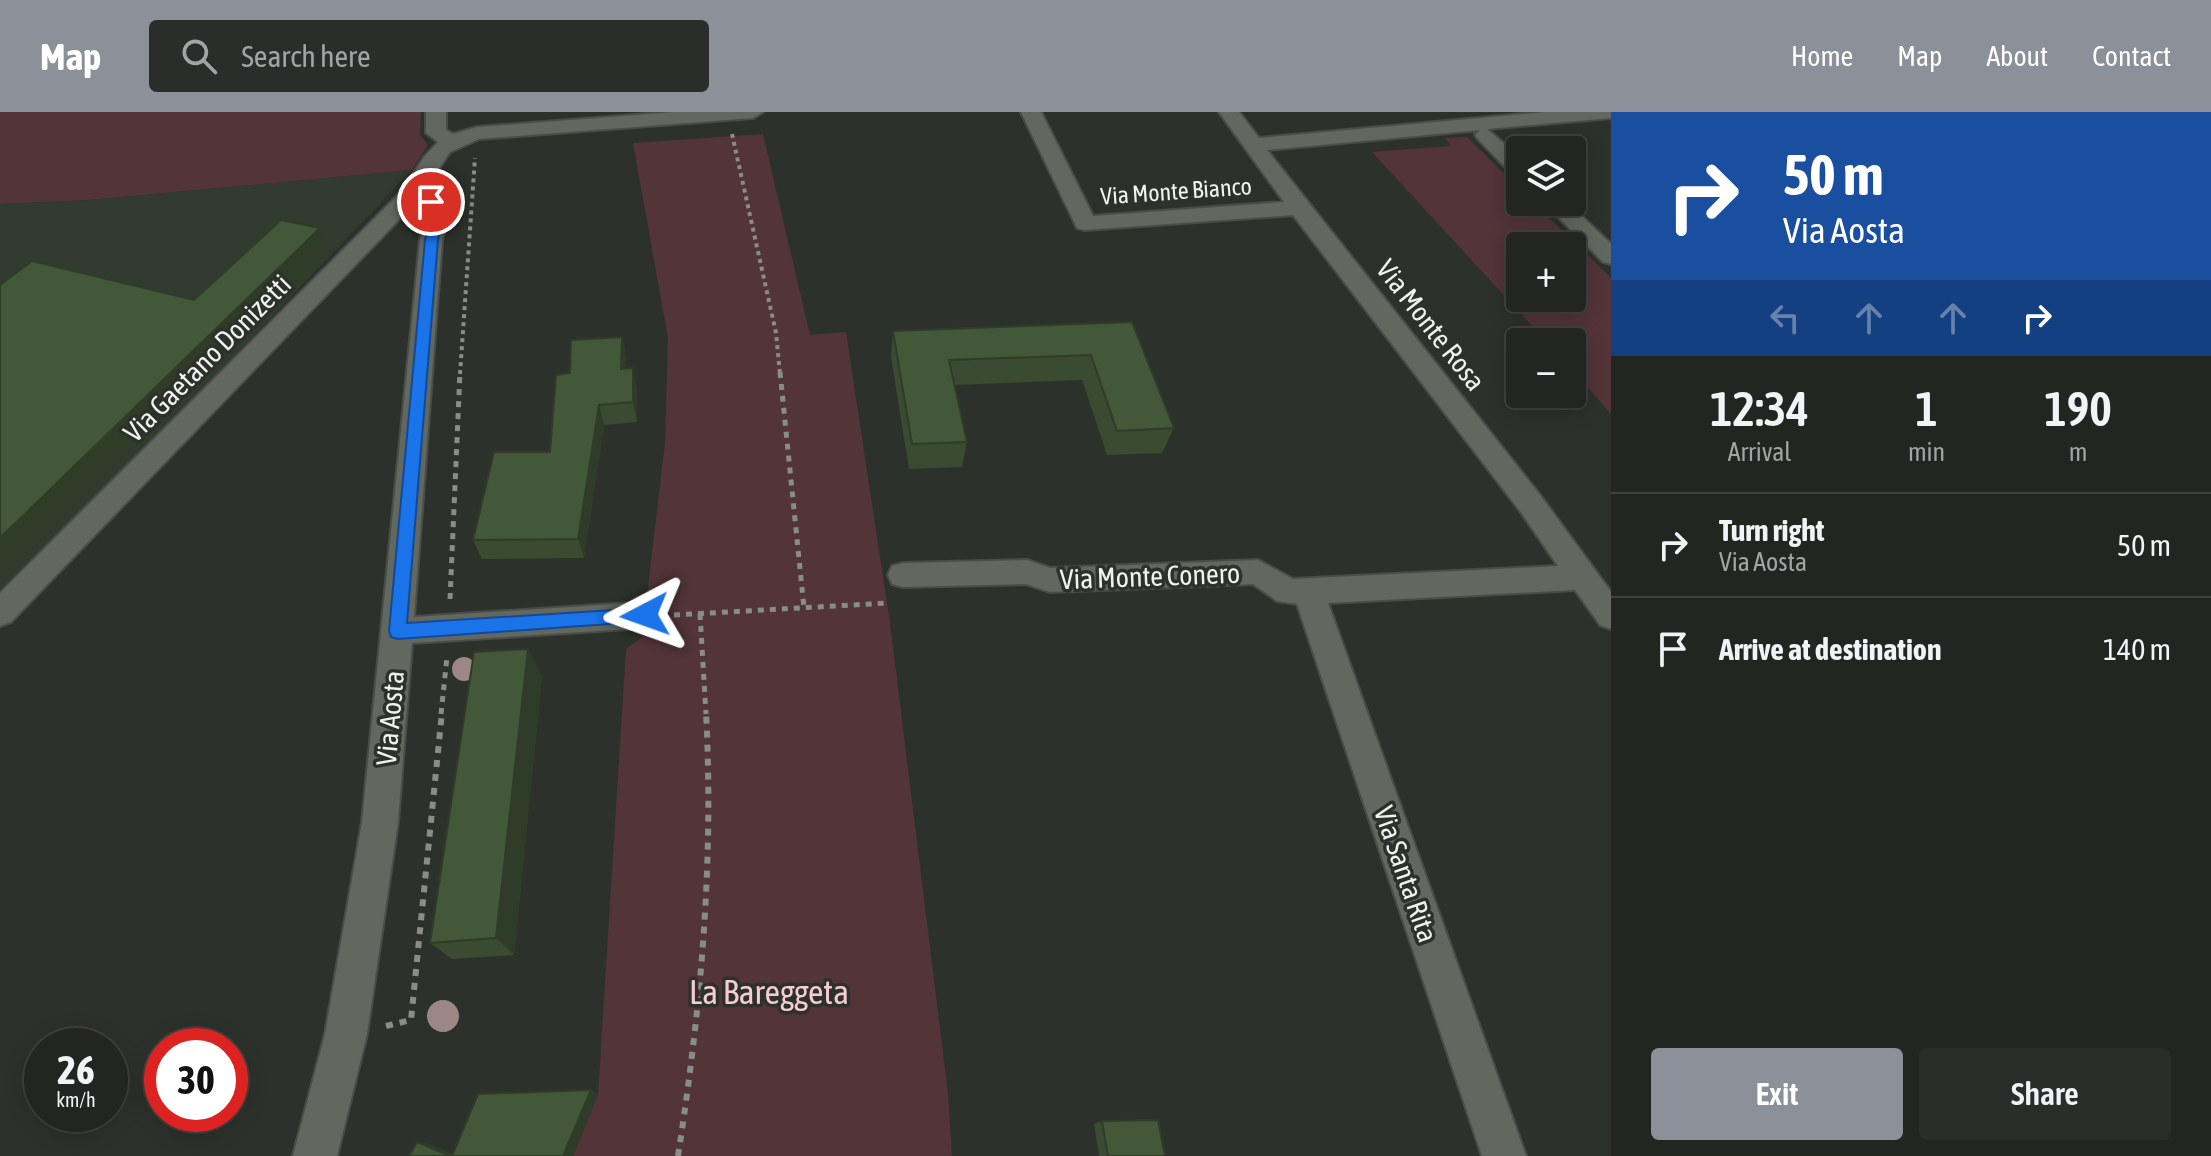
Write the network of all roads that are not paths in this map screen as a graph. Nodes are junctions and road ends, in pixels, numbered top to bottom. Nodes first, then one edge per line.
1 (436, 112) edge
2 (753, 112) edge
3 (1031, 112) edge
4 (1229, 112) edge
5 (1611, 112) edge
6 (1485, 135) dead end
7 (450, 141) junction
8 (1251, 145) junction
9 (1506, 155) edge
10 (412, 194) junction
11 (1299, 208) junction
12 (1569, 216) edge
13 (1611, 257) edge
14 (903, 575) road end
15 (1583, 577) junction
16 (1308, 591) junction
17 (0, 613) edge
18 (645, 615) road end
19 (1611, 616) edge
20 (398, 631) junction
21 (315, 1156) edge
22 (1504, 1156) edge

1 - 7 street
2 - 7 street
3 - 11 street, Via Monte Bianco
4 - 8 street, Via Monte Rosa
5 - 8 street
6 - 9 street
7 - 10 street, Via Gaetano Donizetti
8 - 11 street, Via Monte Rosa
10 - 17 street, Via Gaetano Donizetti
10 - 20 street, Via Aosta
11 - 15 street, Via Monte Rosa
12 - 13 street
14 - 16 street, Via Monte Conero
15 - 16 street, Via Monte Conero
15 - 19 street, Via Monte Rosa
16 - 22 street, Via Santa Rita
18 - 20 street
20 - 21 street, Via Aosta

